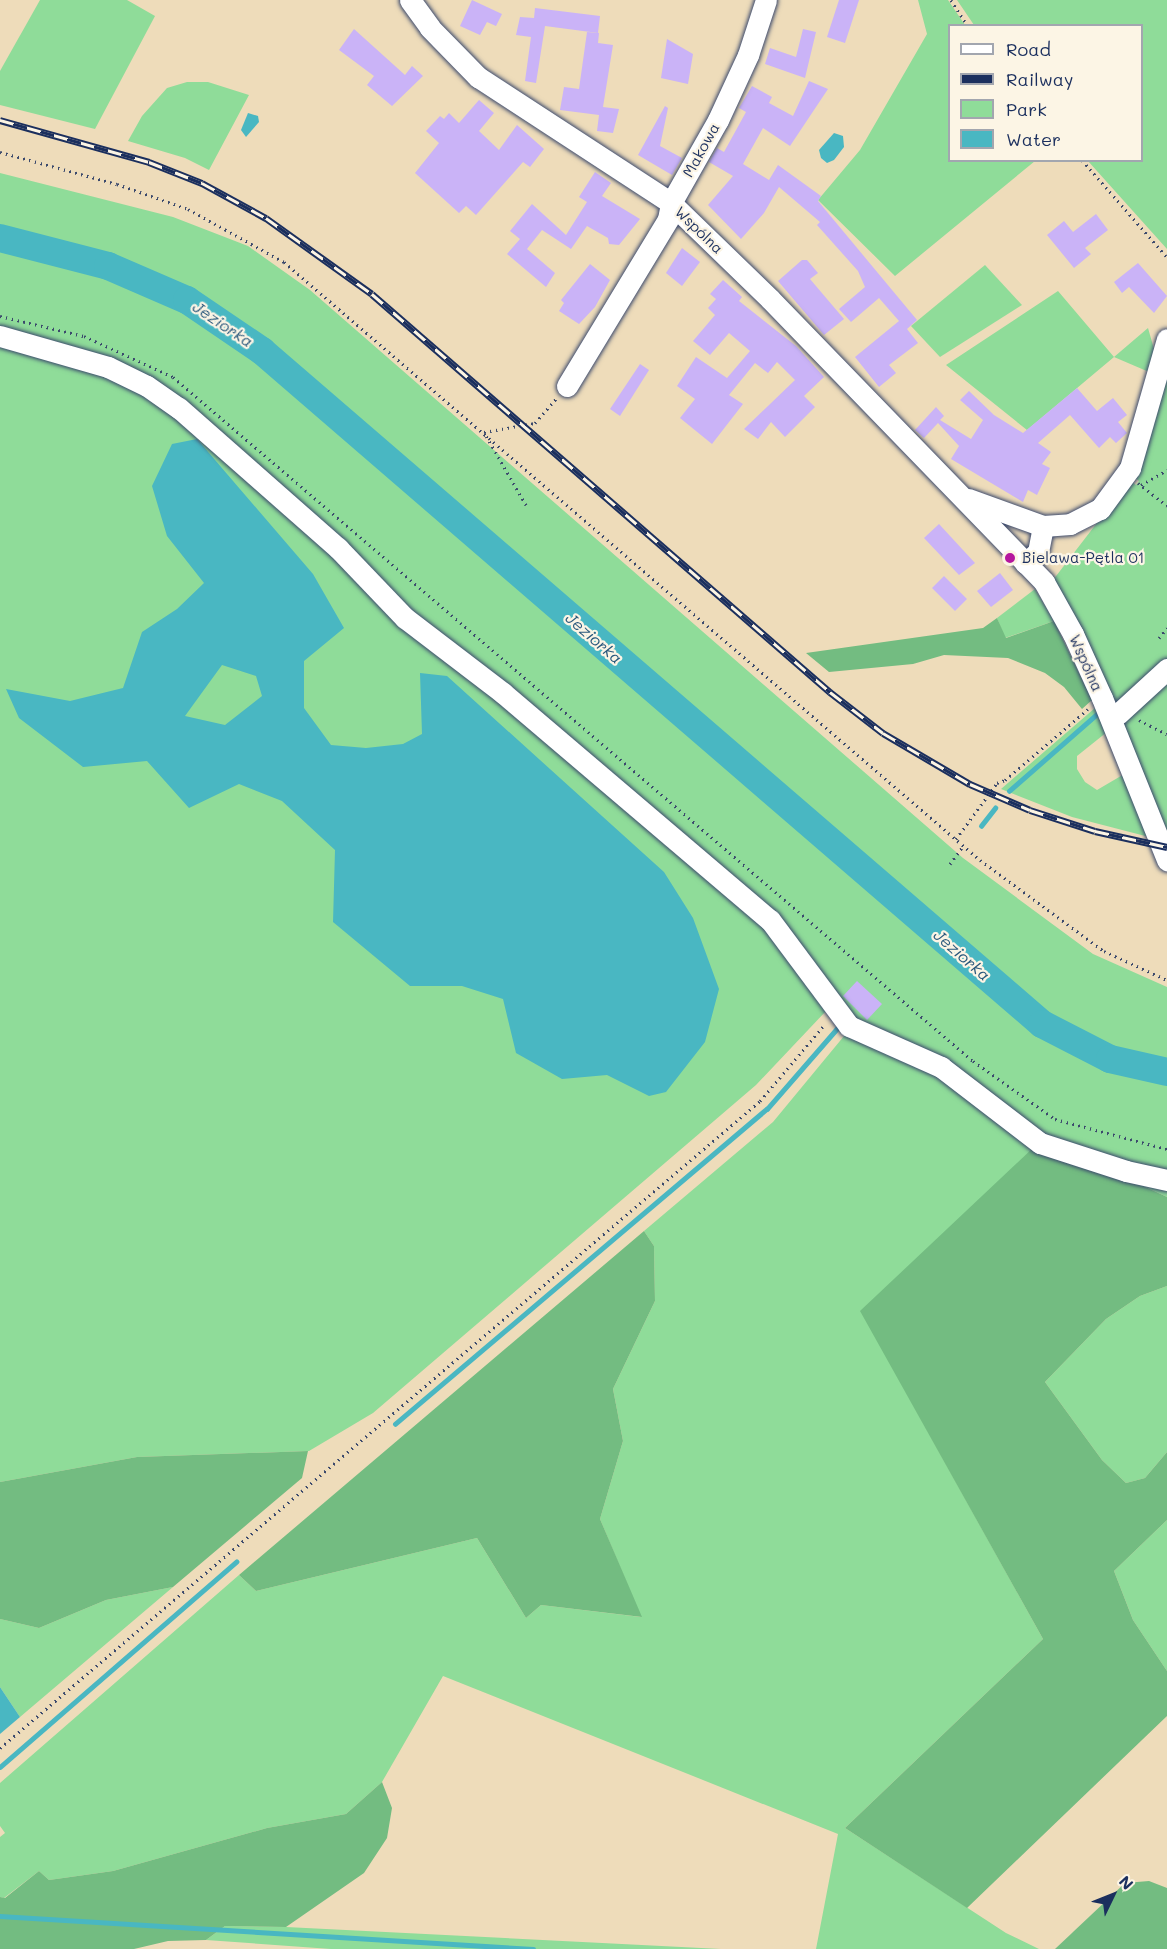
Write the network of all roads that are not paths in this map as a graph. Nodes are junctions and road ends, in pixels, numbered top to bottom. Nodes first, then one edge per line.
1 (410, 0) edge
2 (766, 0) edge
3 (671, 203) junction
4 (0, 336) edge
5 (1167, 339) edge
6 (567, 386) road end
7 (959, 496) junction
8 (1043, 526) junction
9 (1025, 563) junction
10 (1167, 669) edge
11 (1121, 713) road end
12 (1167, 860) edge
13 (1167, 1180) edge

1 - 3 street, Wspólna
2 - 3 street, Makowa
3 - 6 street, Makowa
3 - 7 street, Wspólna
4 - 13 street
5 - 8 street
7 - 8 street, Wspólna
7 - 9 street, Wspólna
8 - 9 street
9 - 12 street, Wspólna
10 - 11 street

